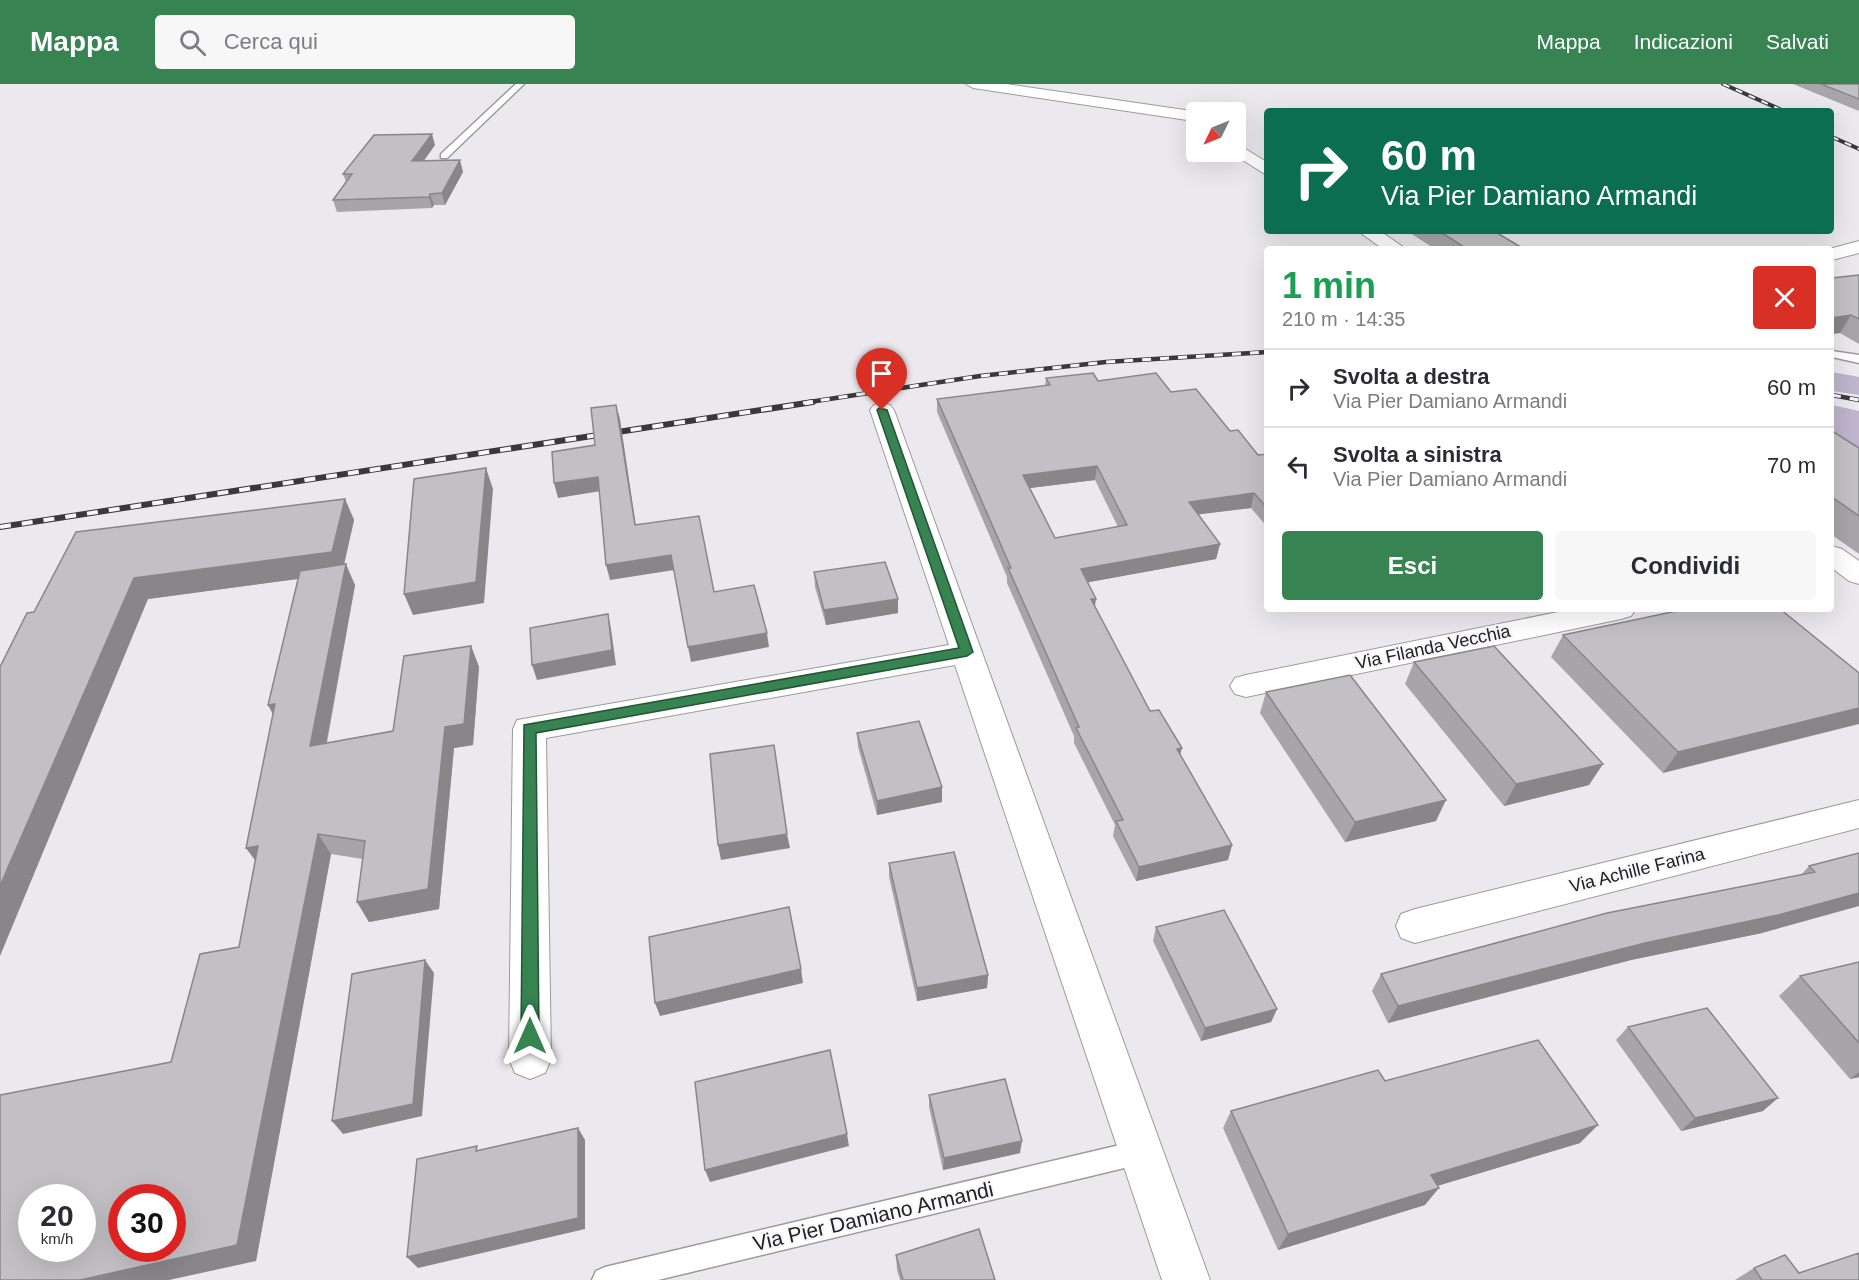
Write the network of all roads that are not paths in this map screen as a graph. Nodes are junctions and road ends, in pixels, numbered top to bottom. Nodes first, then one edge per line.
1 (520, 84) edge
2 (973, 84) edge
3 (1186, 115) edge
4 (1246, 155) edge
5 (444, 156) dead end
6 (1264, 168) edge
7 (1371, 234) edge
8 (1391, 246) edge
9 (1859, 247) edge
10 (1834, 253) edge
11 (1834, 354) edge
12 (1859, 359) edge
13 (882, 410) dead end
14 (1606, 612) edge
15 (967, 652) junction
16 (1246, 686) dead end
17 (1859, 814) edge
18 (1416, 926) dead end
19 (530, 1059) dead end
20 (1141, 1152) junction
21 (605, 1280) edge
22 (1186, 1280) edge

1 - 5 lane
2 - 3 street
4 - 6 street
7 - 8 street
9 - 10 street
11 - 12 lane
13 - 15 street
14 - 16 street, Via Filanda Vecchia
15 - 19 street
15 - 20 street
17 - 18 street, Via Achille Farina
20 - 21 lane, Via Pier Damiano Armandi
20 - 22 street

